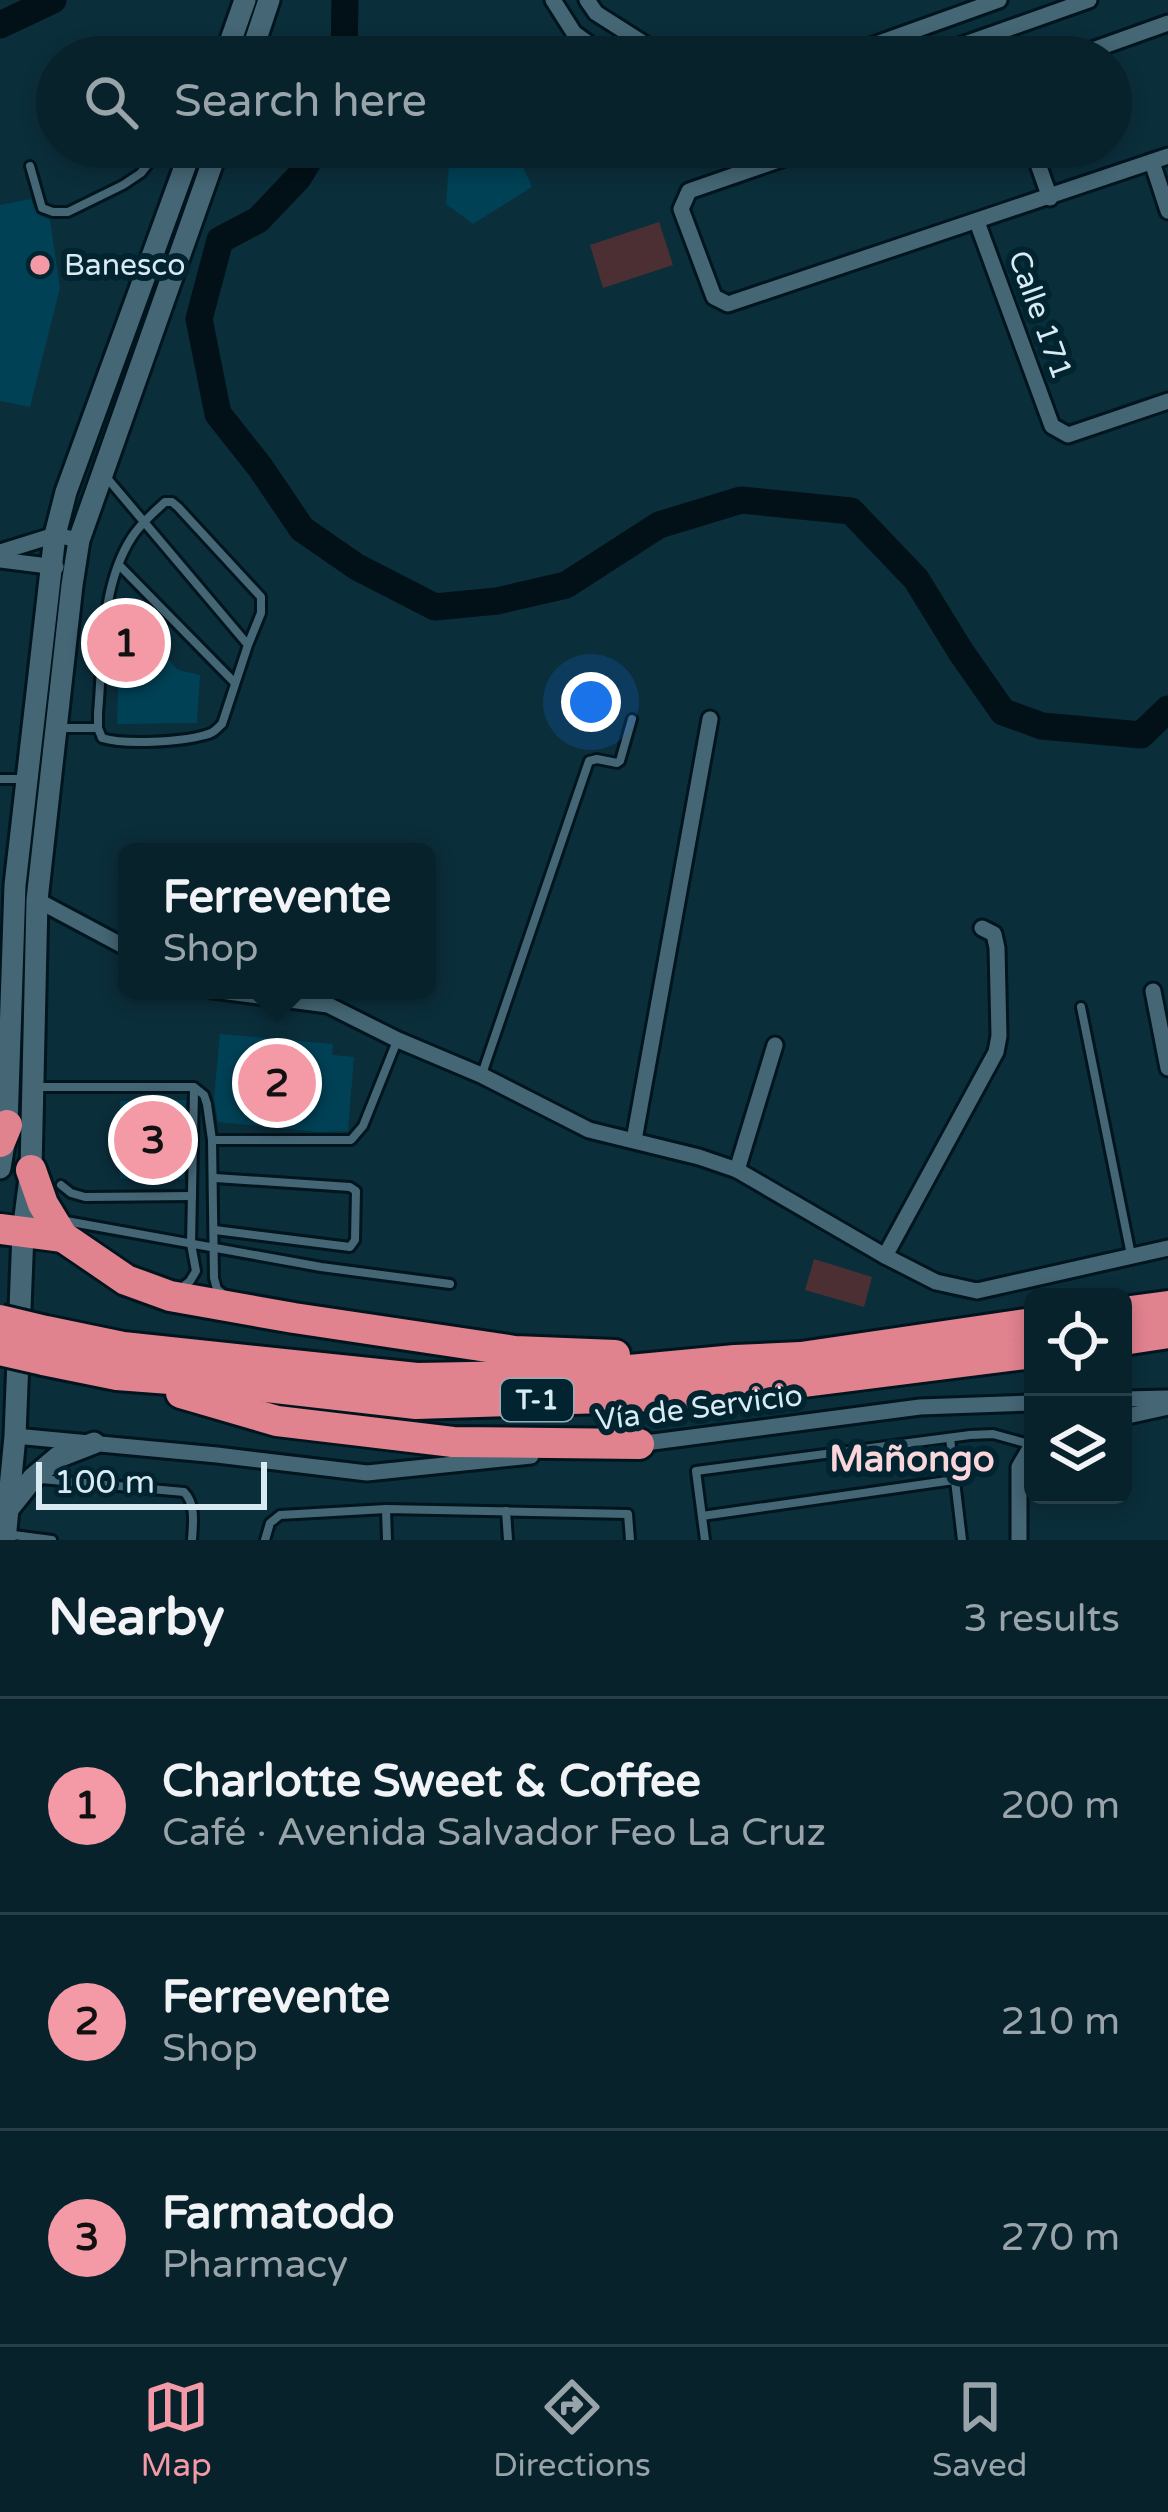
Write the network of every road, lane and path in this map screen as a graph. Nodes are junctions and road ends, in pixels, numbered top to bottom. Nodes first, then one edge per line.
1 (553, 0) edge
2 (587, 0) edge
3 (999, 0) edge
4 (1089, 0) edge
5 (1168, 23) edge
6 (578, 36) edge
7 (632, 36) edge
8 (899, 36) edge
9 (987, 36) edge
10 (1132, 36) edge
11 (1160, 159) edge
12 (30, 166) dead end
13 (144, 168) edge
14 (184, 168) edge
15 (211, 168) edge
16 (755, 168) edge
17 (1040, 168) edge
18 (1050, 197) junction
19 (1168, 211) edge
20 (977, 221) junction
21 (1168, 401) edge
22 (103, 472) junction
23 (143, 522) junction
24 (55, 535) junction
25 (80, 540) junction
26 (0, 556) edge
27 (50, 566) junction
28 (119, 566) junction
29 (75, 572) junction
30 (248, 645) junction
31 (234, 682) junction
32 (632, 719) dead end
33 (710, 719) dead end
34 (56, 728) junction
35 (98, 728) junction
36 (0, 779) edge
37 (27, 779) junction
38 (37, 900) junction
39 (982, 928) dead end
40 (118, 943) edge
41 (1153, 991) dead end
42 (282, 999) edge
43 (1081, 1007) dead end
44 (398, 1040) junction
45 (775, 1046) dead end
46 (1168, 1068) edge
47 (481, 1076) junction
48 (33, 1087) junction
49 (194, 1087) junction
50 (3, 1133) edge
51 (212, 1140) junction
52 (634, 1140) junction
53 (15, 1169) edge
54 (737, 1170) junction
55 (214, 1178) junction
56 (62, 1185) dead end
57 (192, 1196) junction
58 (58, 1228) junction
59 (12, 1230) edge
60 (215, 1230) junction
61 (191, 1244) junction
62 (321, 1245) junction
63 (1168, 1248) edge
64 (214, 1250) junction
65 (885, 1256) junction
66 (1131, 1257) junction
67 (321, 1267) junction
68 (450, 1284) dead end
69 (170, 1296) junction
70 (1168, 1306) edge
71 (237, 1308) junction
72 (1132, 1311) edge
73 (0, 1320) edge
74 (1024, 1324) edge
75 (1168, 1333) edge
76 (1132, 1339) edge
77 (44, 1345) junction
78 (0, 1350) edge
79 (1024, 1354) edge
80 (735, 1360) junction
81 (117, 1375) junction
82 (1168, 1398) edge
83 (1132, 1400) edge
84 (1024, 1403) edge
85 (1168, 1407) edge
86 (1132, 1415) edge
87 (7, 1436) edge
88 (950, 1438) junction
89 (1024, 1442) edge
90 (94, 1443) junction
91 (639, 1444) junction
92 (1024, 1458) edge
93 (33, 1478) junction
94 (954, 1480) junction
95 (8, 1508) junction
96 (386, 1509) junction
97 (506, 1511) junction
98 (702, 1516) junction
99 (5, 1537) edge
100 (52, 1540) edge
101 (192, 1540) edge
102 (265, 1540) edge
103 (387, 1540) edge
104 (508, 1540) edge
105 (630, 1540) edge
106 (705, 1540) edge
107 (962, 1540) edge
108 (1019, 1540) edge

1 - 6 street
2 - 7 street
3 - 8 street
4 - 9 street
5 - 10 street
11 - 18 street
11 - 19 street
12 - 13 lane
14 - 24 street
15 - 22 street
16 - 20 street
17 - 18 street
18 - 20 street
20 - 21 street, Calle 171
22 - 23 lane
22 - 25 street
23 - 28 lane
23 - 30 lane
23 - 30 lane
24 - 25 street
24 - 26 street
24 - 27 street
25 - 29 street
26 - 27 street
27 - 29 street
27 - 37 street
28 - 31 lane
28 - 35 lane
29 - 34 street
30 - 31 lane
31 - 35 lane
32 - 47 lane
33 - 52 street
34 - 35 lane
34 - 38 street
36 - 37 lane
37 - 50 street
38 - 40 street
38 - 48 street
39 - 65 street
41 - 46 street
42 - 44 street
43 - 66 lane
44 - 47 street
44 - 51 lane
45 - 54 street
47 - 52 street
48 - 49 lane
48 - 53 street
49 - 51 lane
49 - 57 lane
50 - 53 street
51 - 55 lane
52 - 54 street
53 - 58 highway
53 - 59 street
54 - 65 street
55 - 60 lane
55 - 62 lane
56 - 57 lane
57 - 61 lane
58 - 59 highway
58 - 61 lane
58 - 69 highway
59 - 87 street
60 - 62 lane
60 - 64 lane
61 - 64 lane
61 - 69 lane
62 - 67 lane
63 - 66 street
64 - 67 lane
64 - 71 lane
65 - 66 street
67 - 68 lane
69 - 71 highway
70 - 72 highway
71 - 80 highway
73 - 77 highway, T-1, bridge
74 - 80 highway, T-1
75 - 76 highway
77 - 78 highway, T-1, bridge
77 - 80 highway, T-1
77 - 81 highway, T-1
79 - 81 highway, T-1
81 - 91 highway
82 - 83 street
84 - 91 street, Vía de Servicio
85 - 86 street
87 - 90 street, Vía de Servicio
87 - 95 street
88 - 89 lane
88 - 94 lane
88 - 98 lane
90 - 91 street, Vía de Servicio
90 - 93 street
92 - 108 street
93 - 95 street
93 - 101 lane
94 - 98 lane
94 - 107 lane
95 - 99 street
96 - 97 lane
96 - 102 lane
96 - 103 lane
97 - 104 lane
97 - 105 lane
98 - 106 lane
99 - 100 lane

